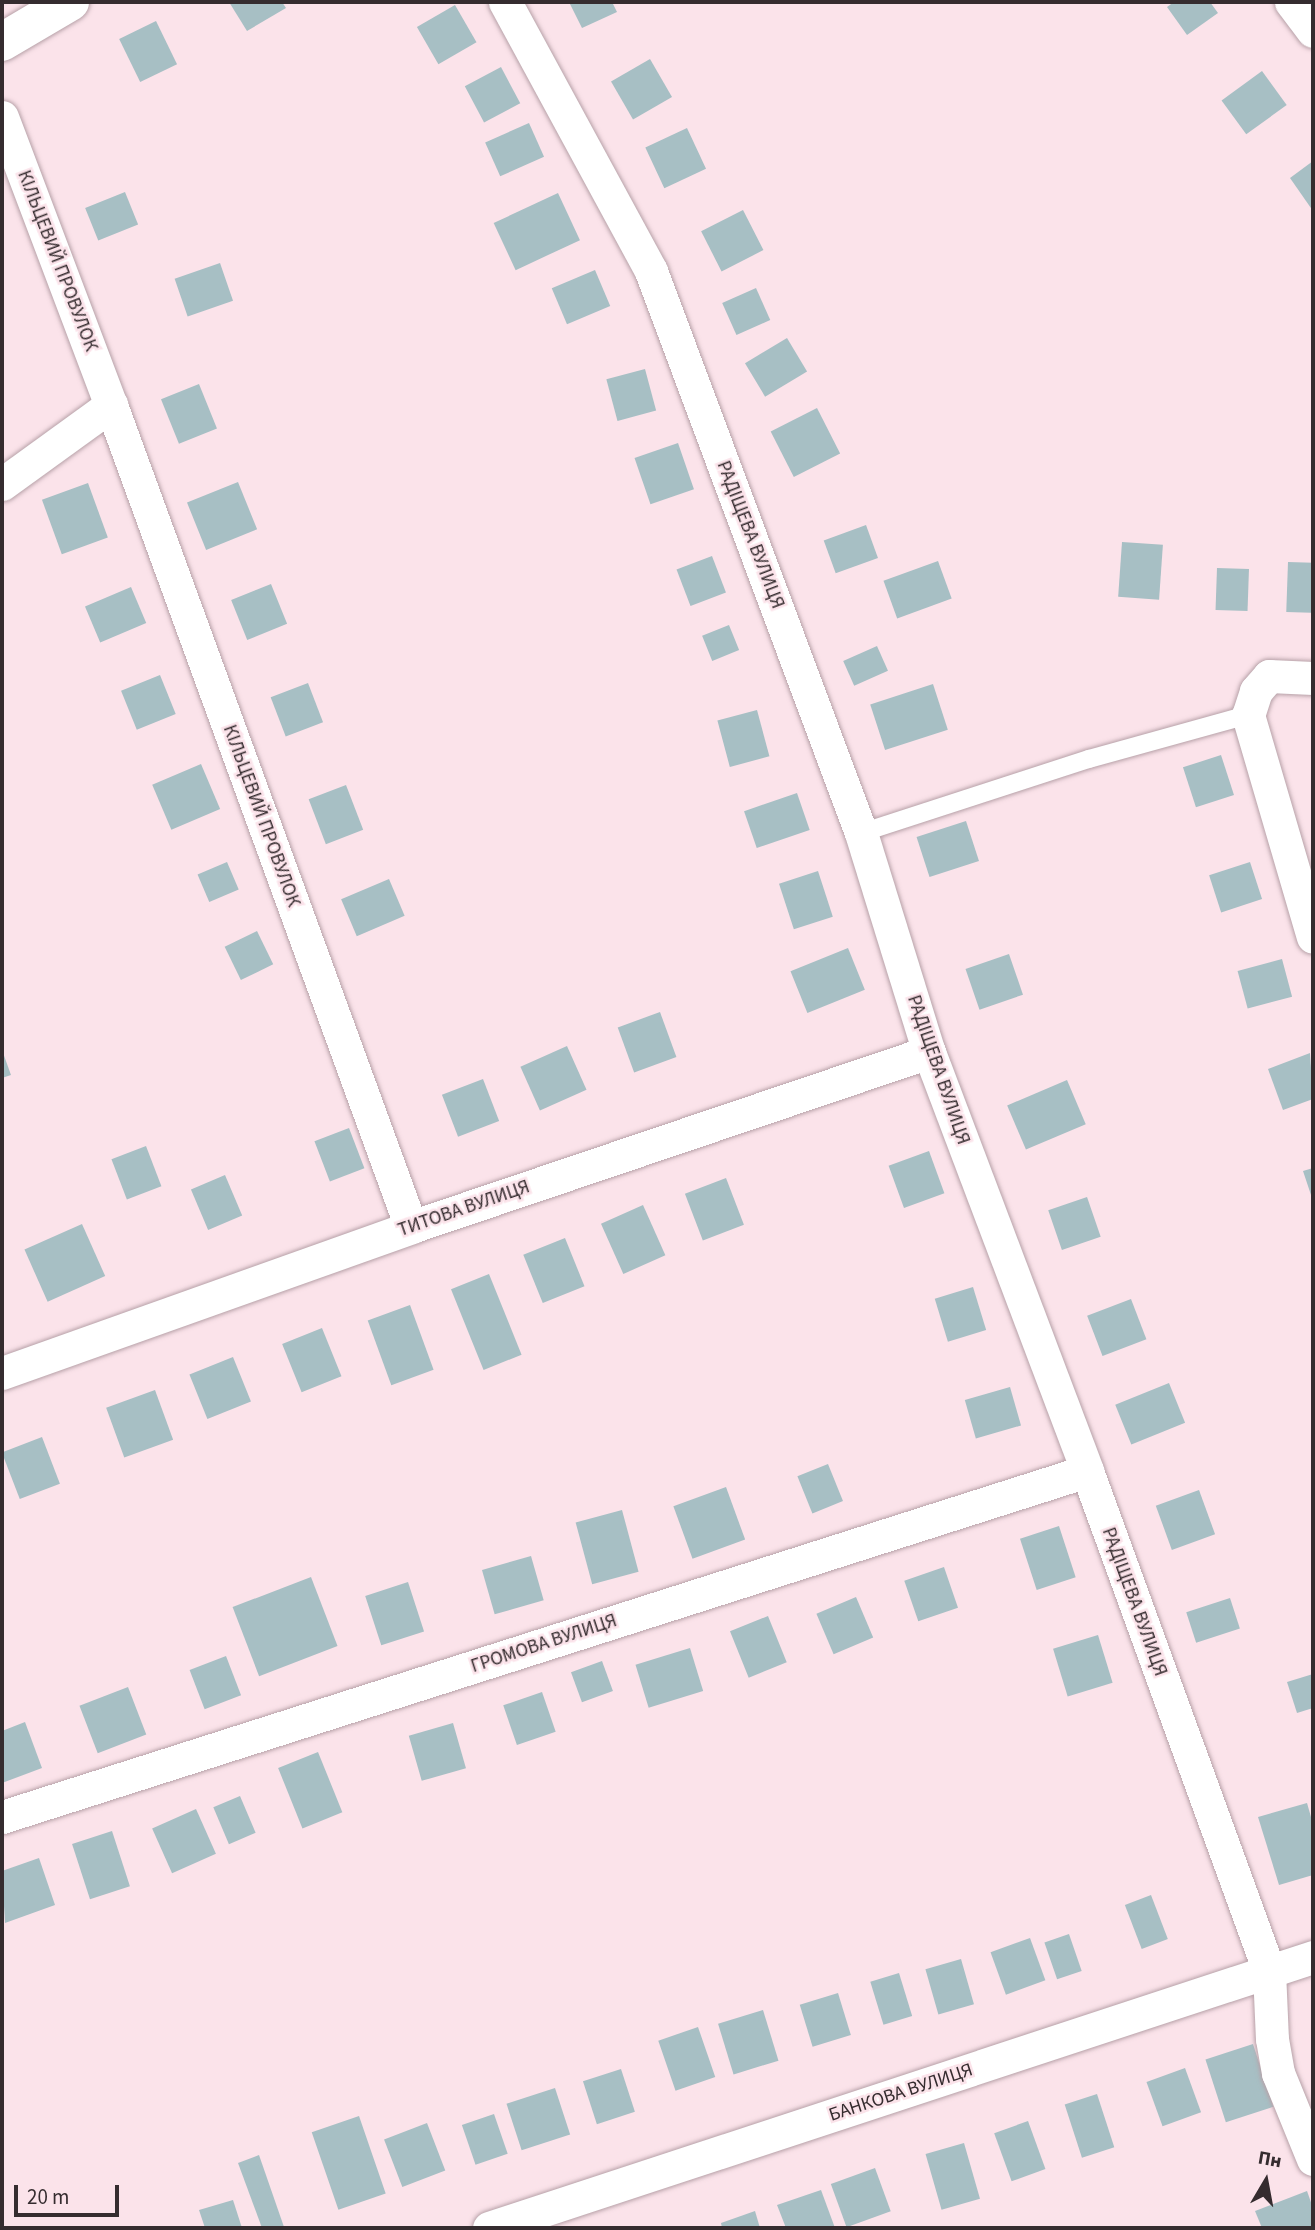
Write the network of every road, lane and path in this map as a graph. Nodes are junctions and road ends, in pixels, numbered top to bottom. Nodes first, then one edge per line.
1 (70, 2) edge
2 (505, 2) edge
3 (1291, 2) edge
4 (1313, 31) edge
5 (2, 42) edge
6 (2, 117) edge
7 (111, 405) junction
8 (2, 484) edge
9 (1313, 678) edge
10 (1248, 715) junction
11 (861, 833) junction
12 (1313, 937) edge
13 (929, 1052) junction
14 (411, 1227) junction
15 (5, 1361) edge
16 (1087, 1471) junction
17 (2, 1816) edge
18 (1313, 1957) edge
19 (1269, 1972) junction
20 (1313, 2159) edge
21 (489, 2228) edge

1 - 5 street
2 - 11 street, РАДІЩЕВА ВУЛИЦЯ
3 - 4 street
6 - 7 street, КІЛЬЦЕВИЙ ПРОВУЛОК
7 - 8 street
7 - 14 street, КІЛЬЦЕВИЙ ПРОВУЛОК
9 - 10 street
10 - 11 lane
10 - 12 street
11 - 13 street, РАДІЩЕВА ВУЛИЦЯ
13 - 14 street, ТИТОВА ВУЛИЦЯ
13 - 16 street, РАДІЩЕВА ВУЛИЦЯ
14 - 15 street, ТИТОВА ВУЛИЦЯ
16 - 17 street, ГРОМОВА ВУЛИЦЯ
16 - 19 street, РАДІЩЕВА ВУЛИЦЯ
18 - 19 street, БАНКОВА ВУЛИЦЯ
19 - 20 street, РАДІЩЕВА ВУЛИЦЯ
19 - 21 street, БАНКОВА ВУЛИЦЯ

